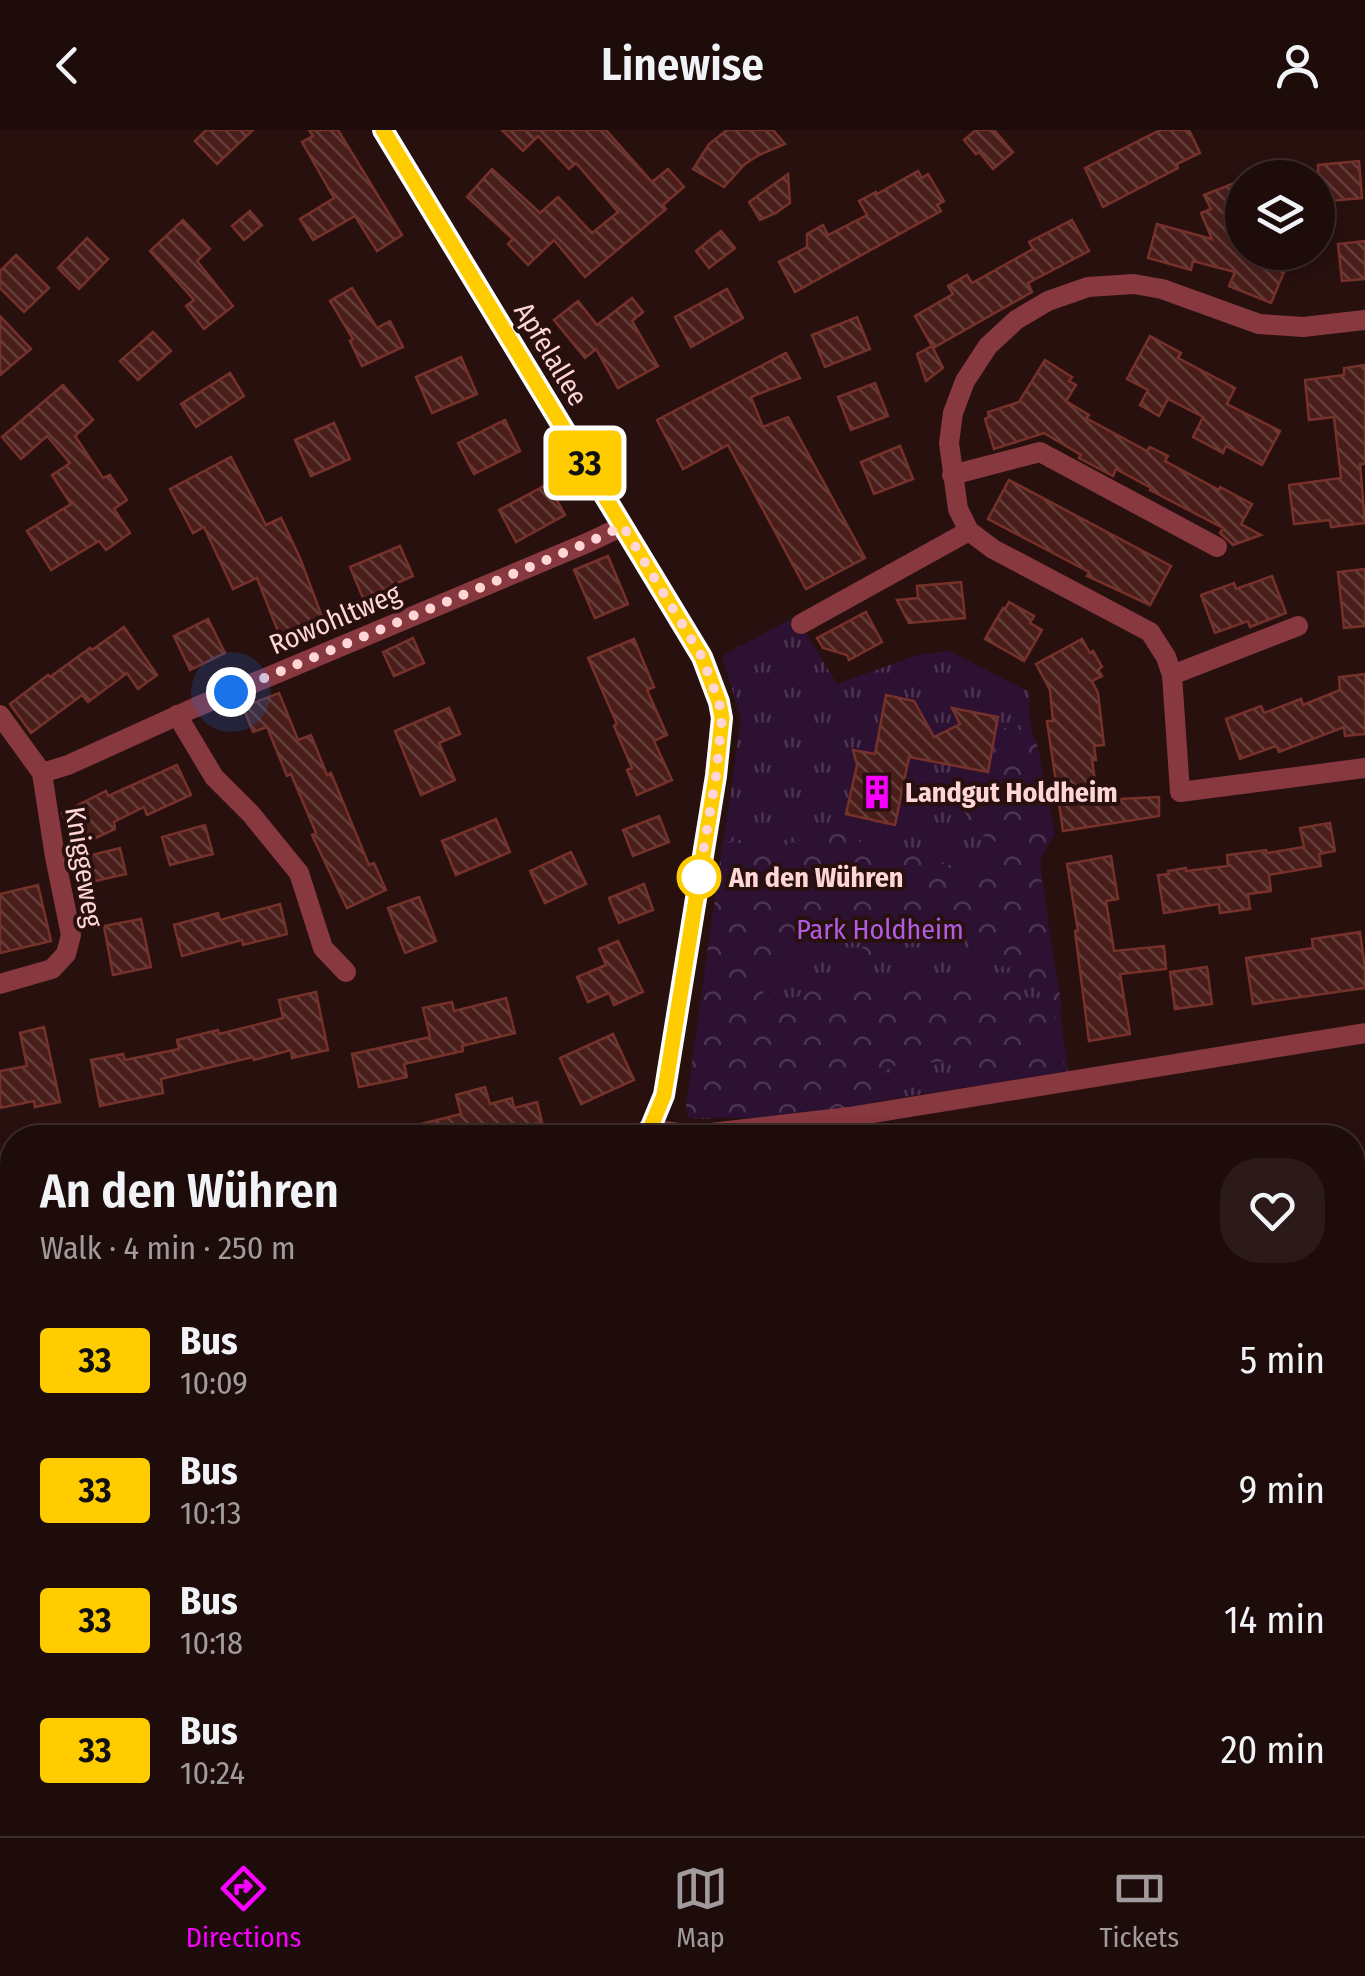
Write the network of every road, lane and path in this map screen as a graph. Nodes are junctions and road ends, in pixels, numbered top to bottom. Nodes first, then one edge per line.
1 (383, 130) edge
2 (1365, 320) edge
3 (952, 475) junction
4 (623, 526) junction
5 (969, 531) junction
6 (1216, 547) dead end
7 (801, 624) dead end
8 (1298, 626) dead end
9 (1172, 675) junction
10 (177, 715) junction
11 (0, 716) edge
12 (68, 765) joint
13 (1365, 768) edge
14 (42, 773) junction
15 (346, 972) dead end
16 (0, 984) edge
17 (1365, 1033) edge
18 (648, 1125) edge
19 (781, 1125) edge

1 - 4 street, Apfelallee
2 - 3 street
3 - 5 street
3 - 6 street
4 - 10 street, Rowohltweg
4 - 18 street, Apfelallee
5 - 7 street
5 - 9 street
8 - 9 street
9 - 13 street
10 - 12 street, Rowohltweg
10 - 15 street
11 - 14 street, Kniggeweg
12 - 14 street, Kniggeweg
14 - 16 street, Kniggeweg
17 - 19 street

